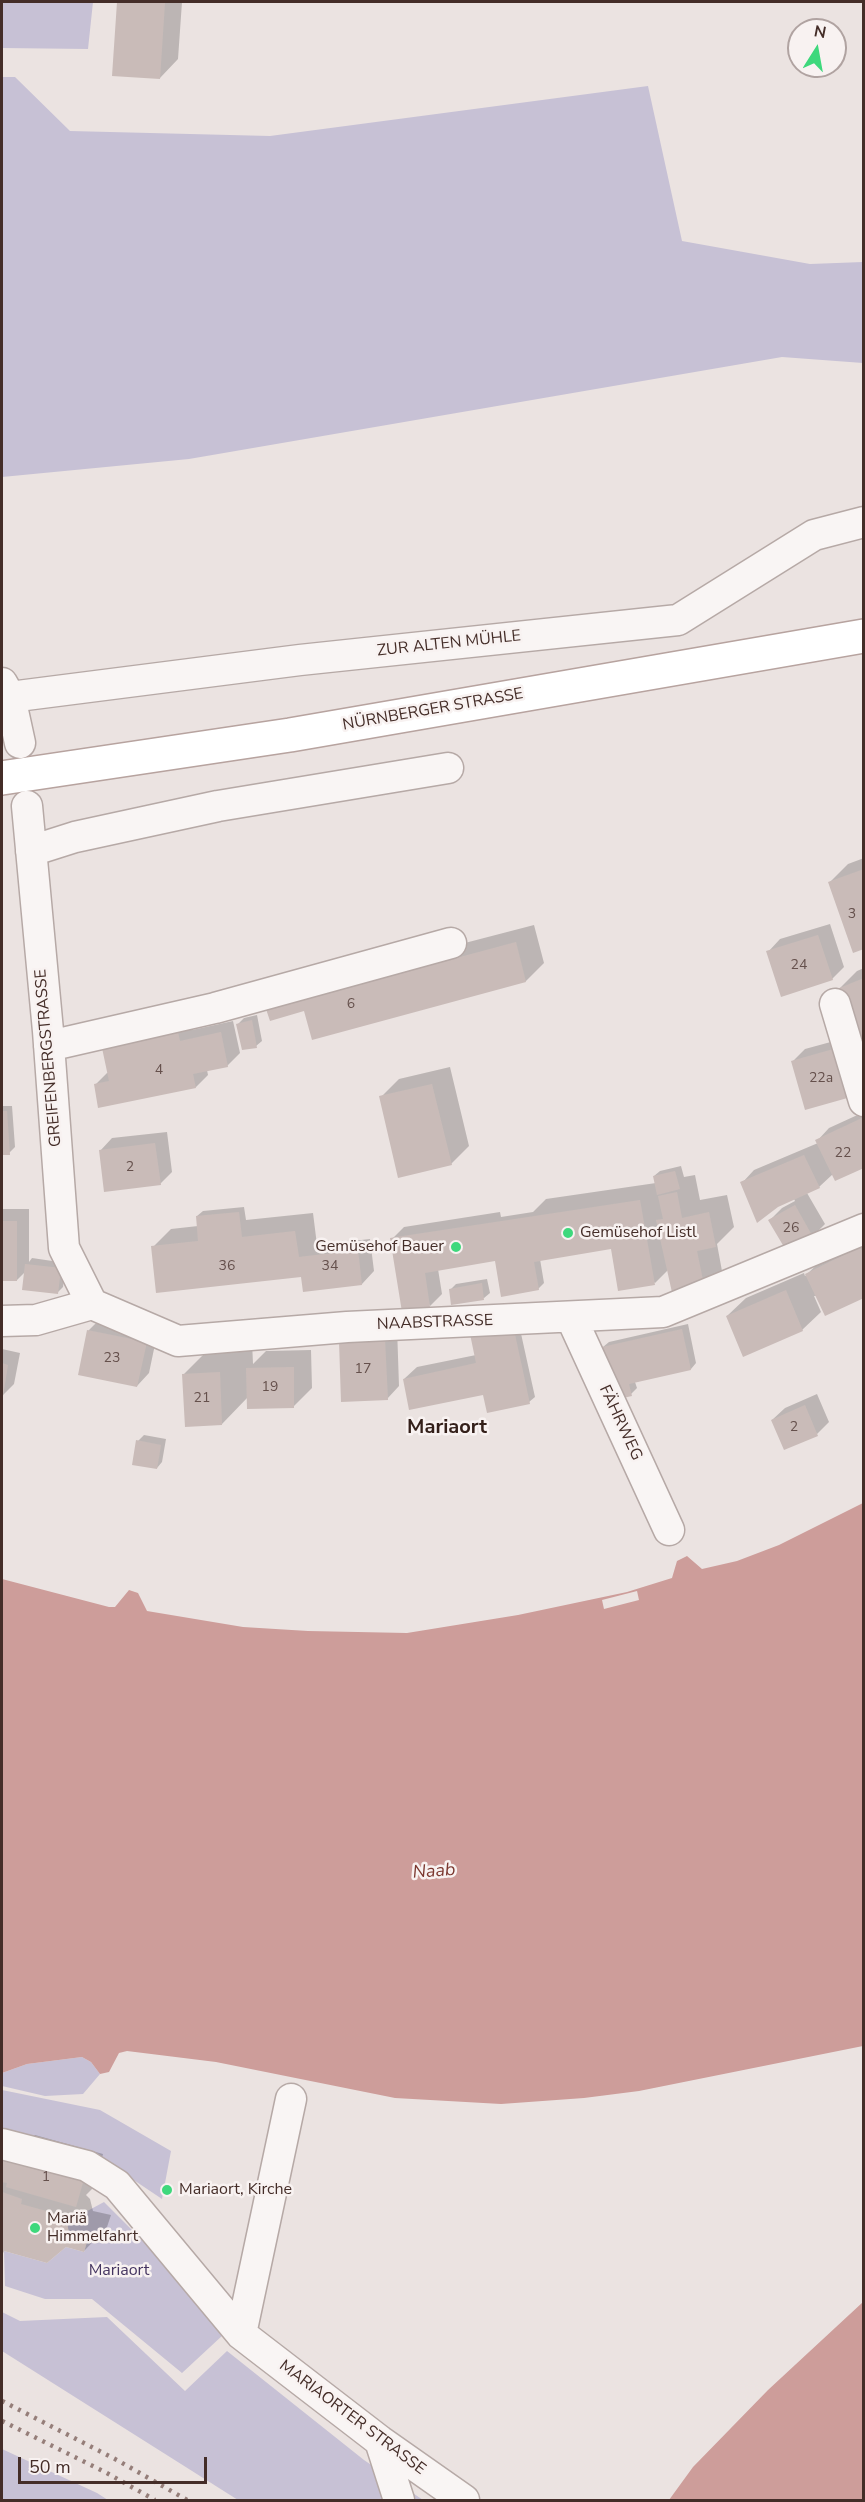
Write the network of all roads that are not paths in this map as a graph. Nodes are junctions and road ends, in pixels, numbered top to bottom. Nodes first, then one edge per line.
1 (864, 522) edge
2 (864, 636) edge
3 (6, 690) edge
4 (20, 743) dead end
5 (448, 768) dead end
6 (2, 778) edge
7 (27, 806) dead end
8 (31, 851) junction
9 (451, 944) dead end
10 (835, 1004) dead end
11 (49, 1046) junction
12 (864, 1101) edge
13 (864, 1229) edge
14 (92, 1304) junction
15 (571, 1317) junction
16 (2, 1321) edge
17 (669, 1530) dead end
18 (291, 2099) dead end
19 (2, 2144) edge
20 (241, 2334) junction
21 (380, 2441) junction
22 (399, 2500) edge
23 (464, 2500) edge

1 - 3 street, ZUR ALTEN MÜHLE
2 - 6 main road, NÜRNBERGER STRASSE
3 - 4 street
5 - 8 street
7 - 8 street, GREIFENBERGSTRASSE
8 - 11 street, GREIFENBERGSTRASSE
9 - 11 street
10 - 12 street
11 - 14 street, GREIFENBERGSTRASSE
13 - 15 street, NAABSTRASSE
14 - 15 street, NAABSTRASSE
14 - 16 street
15 - 17 street, FÄHRWEG
18 - 20 street
19 - 20 street, MARIAORTER STRASSE
20 - 21 street, MARIAORTER STRASSE
21 - 22 street
21 - 23 street, MARIAORTER STRASSE

